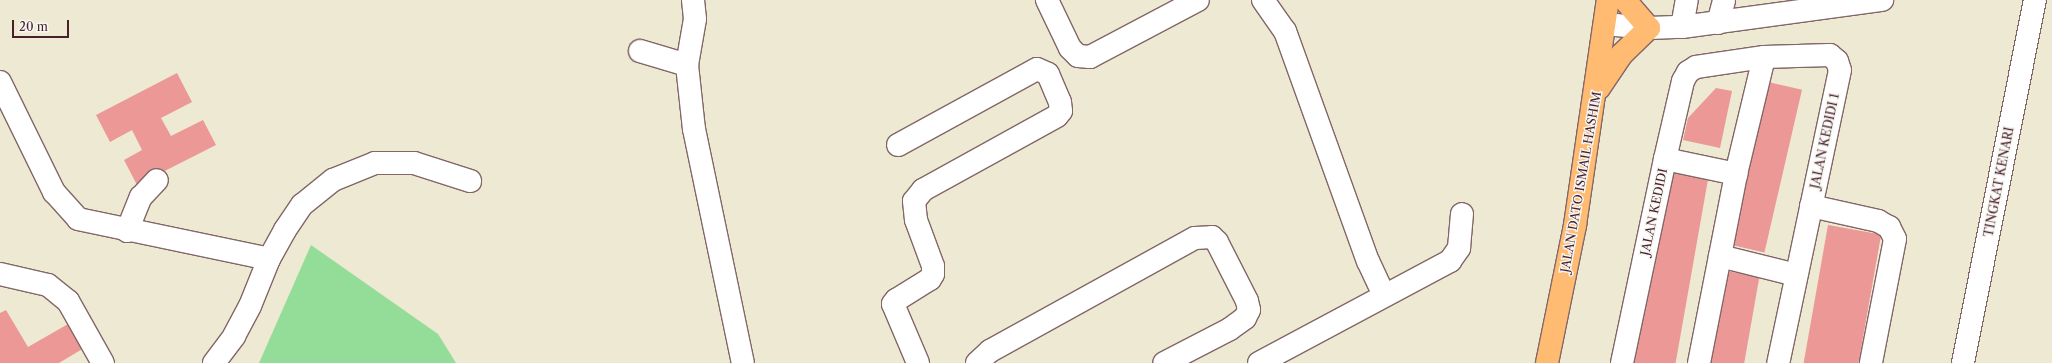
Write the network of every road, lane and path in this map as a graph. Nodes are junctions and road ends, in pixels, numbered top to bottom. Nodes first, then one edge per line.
1 (693, 0) edge
2 (1047, 0) edge
3 (1198, 0) edge
4 (1263, 0) edge
5 (1608, 0) edge
6 (1625, 0) edge
7 (1687, 0) edge
8 (1724, 0) edge
9 (1882, 0) edge
10 (2035, 0) edge
11 (1841, 3) edge
12 (1718, 23) junction
13 (1605, 24) junction
14 (1682, 27) junction
15 (1649, 28) junction
16 (640, 51) dead end
17 (1764, 57) junction
18 (686, 65) junction
19 (1696, 67) joint
20 (0, 82) edge
21 (1597, 91) junction
22 (898, 145) dead end
23 (1665, 159) junction
24 (1736, 174) junction
25 (157, 180) dead end
26 (470, 181) dead end
27 (1811, 206) junction
28 (1462, 214) dead end
29 (127, 231) junction
30 (1720, 256) junction
31 (269, 259) junction
32 (0, 274) edge
33 (1796, 275) junction
34 (1384, 296) junction
35 (737, 361) edge
36 (103, 363) edge
37 (214, 363) edge
38 (918, 363) edge
39 (977, 363) edge
40 (1164, 363) edge
41 (1259, 363) edge
42 (1547, 363) edge
43 (1622, 363) edge
44 (1699, 363) edge
45 (1778, 363) edge
46 (1871, 363) edge
47 (1963, 363) edge

1 - 18 street
2 - 3 street
4 - 34 street
5 - 13 main road, JALAN DATO ISMAIL HASHIM
6 - 15 main road
7 - 14 street
8 - 12 street
9 - 11 street
10 - 47 street, TINGKAT KENARI
11 - 12 street
12 - 14 street
13 - 15 street
13 - 21 main road, JALAN DATO ISMAIL HASHIM
14 - 15 street
15 - 21 main road
16 - 18 street
17 - 19 street, JALAN KEDIDI 1
17 - 24 street
17 - 27 street, JALAN KEDIDI 1
18 - 35 street
19 - 23 street, JALAN KEDIDI
20 - 29 street
21 - 42 main road, JALAN DATO ISMAIL HASHIM
22 - 38 street
23 - 24 street
23 - 43 street, JALAN KEDIDI
24 - 30 street
25 - 29 street
26 - 31 street
27 - 33 street, JALAN KEDIDI 1
27 - 46 street
28 - 34 street
29 - 31 street
30 - 33 street
30 - 44 street
31 - 37 street
32 - 36 street
33 - 45 street, JALAN KEDIDI 1
34 - 41 street
39 - 40 street

